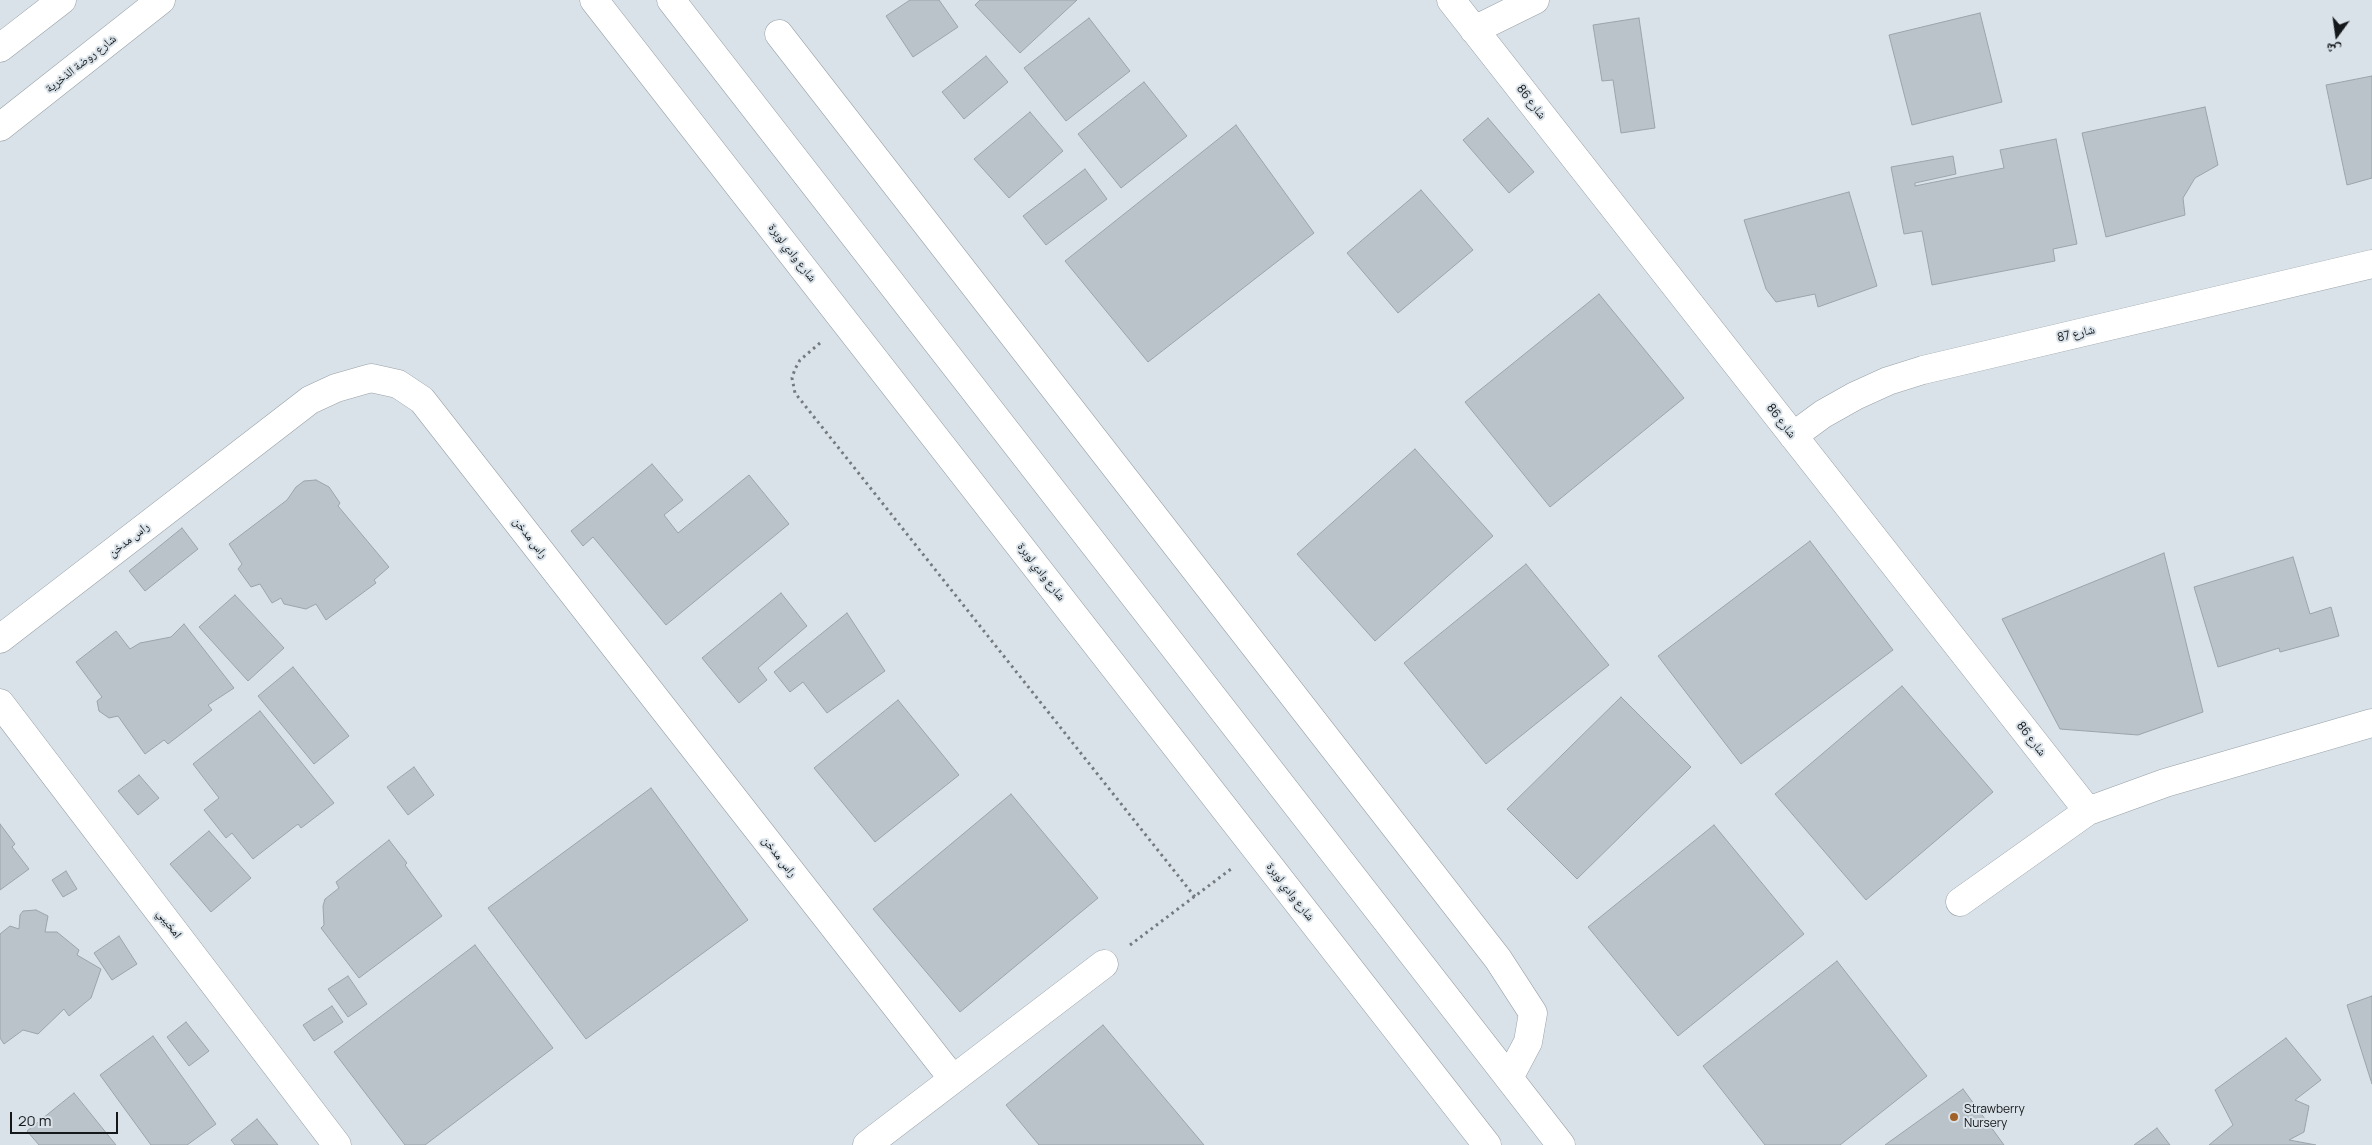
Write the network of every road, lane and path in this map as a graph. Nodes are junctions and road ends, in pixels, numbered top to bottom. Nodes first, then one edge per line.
1 (62, 0) edge
2 (161, 0) edge
3 (594, 0) edge
4 (671, 0) edge
5 (1451, 0) edge
6 (1535, 0) edge
7 (1474, 30) junction
8 (779, 34) dead end
9 (0, 48) edge
10 (0, 127) edge
11 (2372, 264) edge
12 (845, 322) junction
13 (1793, 436) junction
14 (0, 639) edge
15 (0, 704) edge
16 (2372, 723) edge
17 (2088, 811) junction
18 (1257, 850) junction
19 (1194, 896) junction
20 (1960, 902) dead end
21 (1104, 964) joint
22 (1509, 1078) junction
23 (953, 1079) junction
24 (337, 1145) edge
25 (867, 1145) edge
26 (1488, 1145) edge
27 (1561, 1145) edge

1 - 9 street
2 - 10 street, شارع روضة الذخرية
3 - 12 street, شارع وادي لوبرة
4 - 22 street
5 - 7 street, شارع 86
6 - 7 street
7 - 13 street, شارع 86
8 - 22 street
11 - 13 street, شارع 87
12 - 18 street, شارع وادي لوبرة
12 - 19 path
13 - 17 street, شارع 86
14 - 23 street, راس مدخن
15 - 24 street, امخيبي
16 - 17 street
17 - 20 street
18 - 19 path
18 - 26 street, شارع وادي لوبرة
19 - 21 path
21 - 23 street
22 - 27 street
23 - 25 street

